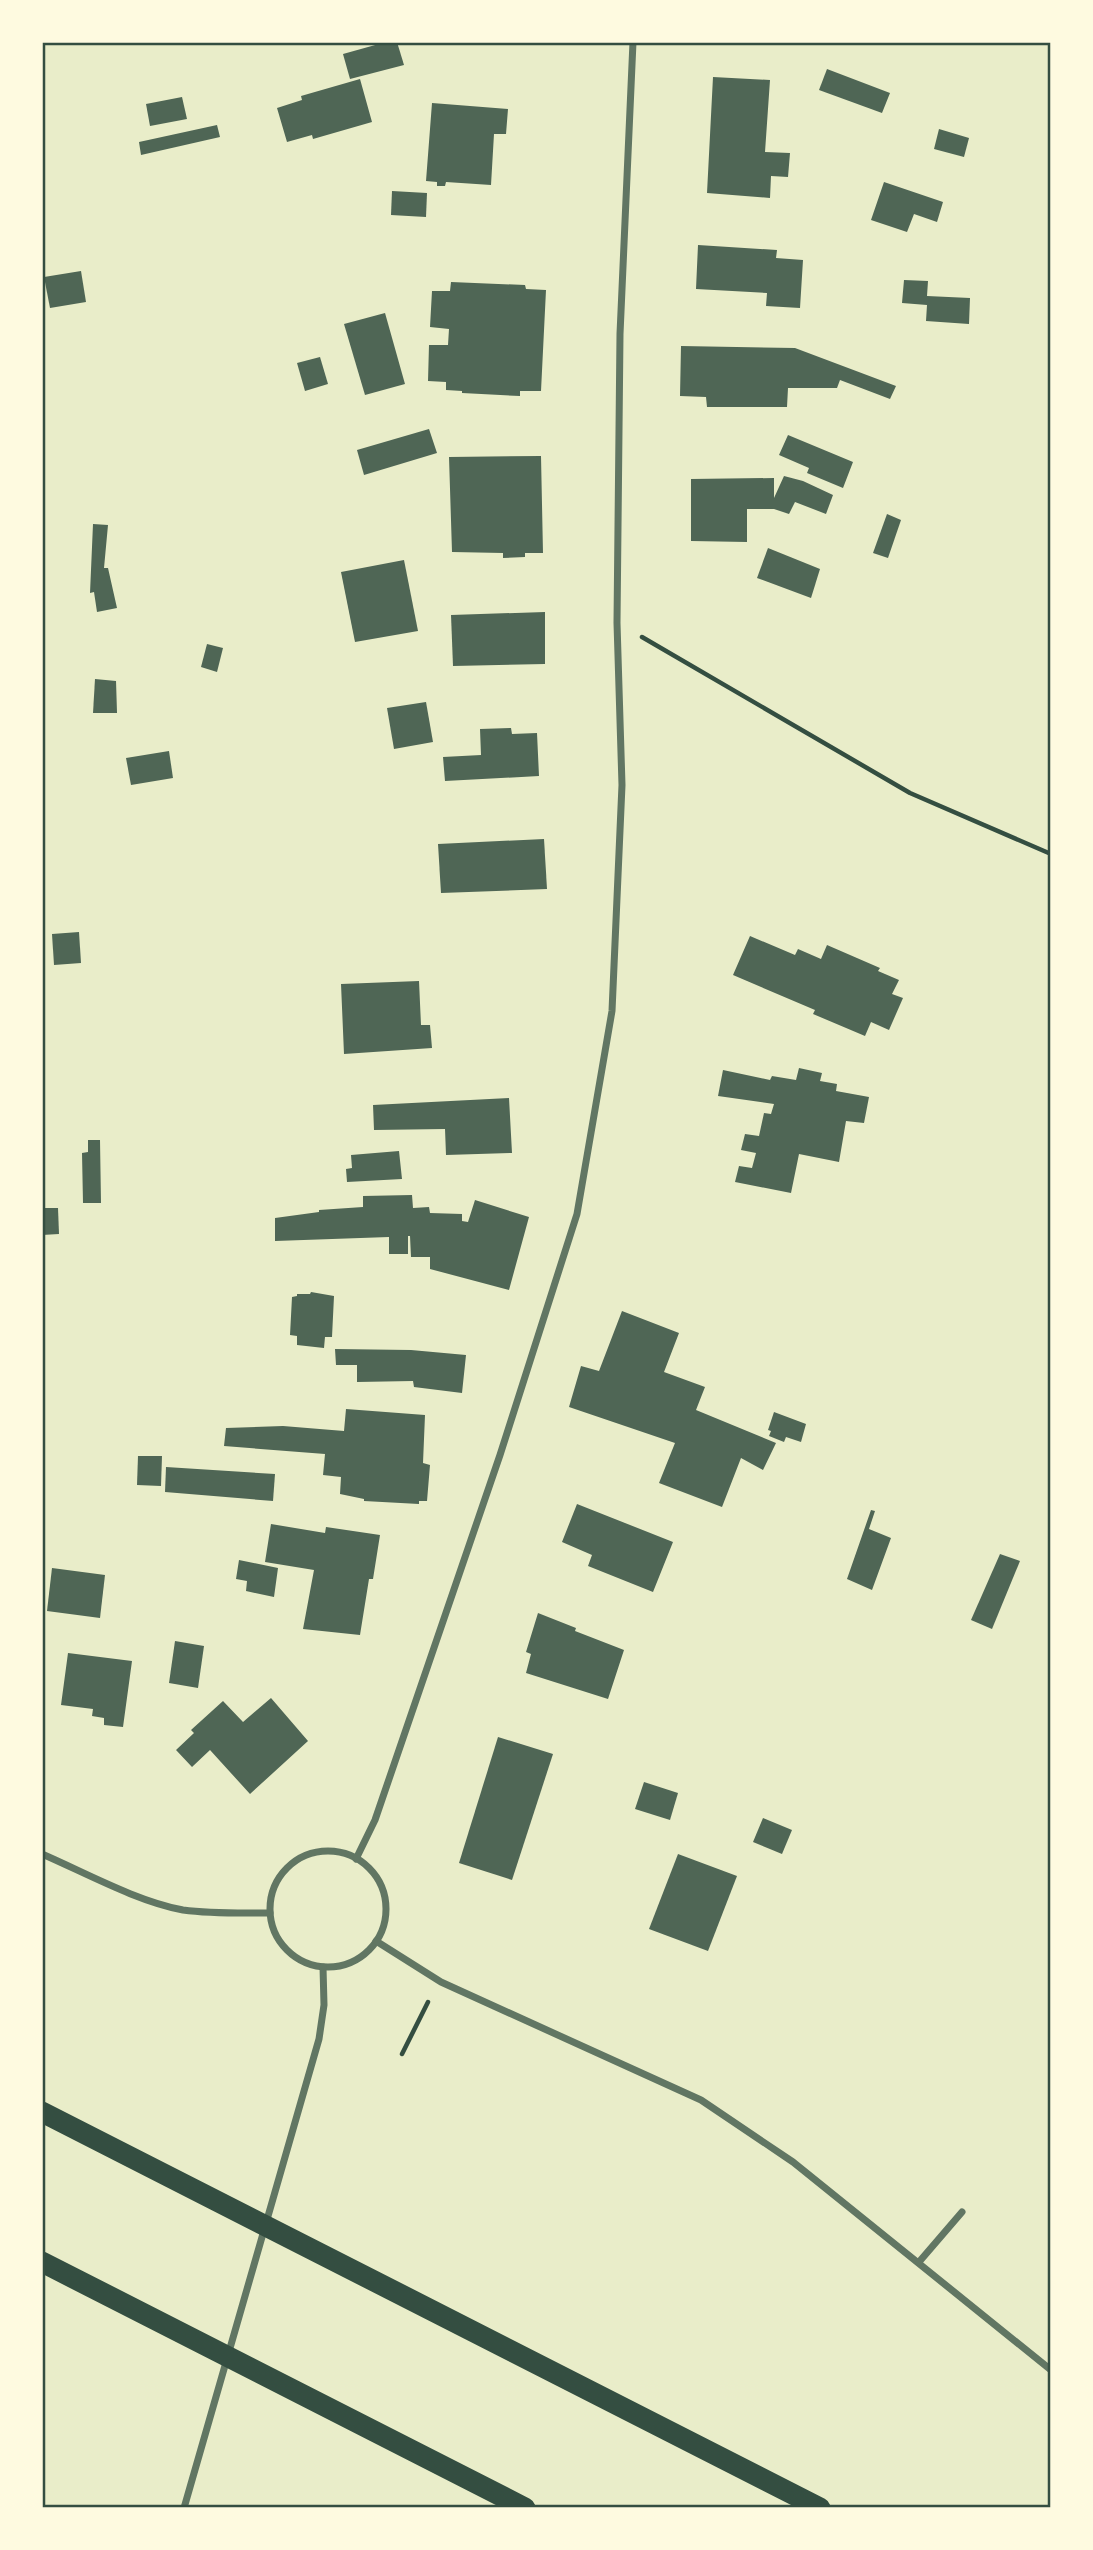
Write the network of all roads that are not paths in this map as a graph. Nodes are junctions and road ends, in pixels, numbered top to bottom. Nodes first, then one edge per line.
1 (633, 42) edge
2 (42, 1854) edge
3 (356, 1859) junction
4 (270, 1913) junction
5 (376, 1941) junction
6 (323, 1967) junction
7 (42, 2112) edge
8 (962, 2213) dead end
9 (42, 2262) edge
10 (919, 2262) junction
11 (1051, 2370) edge
12 (184, 2508) edge
13 (525, 2508) edge
14 (820, 2508) edge

1 - 3 street
2 - 4 street
3 - 4 street
3 - 5 street
4 - 6 street
5 - 6 street
5 - 10 street
6 - 12 street
7 - 14 highway
8 - 10 street
9 - 13 highway
10 - 11 street

